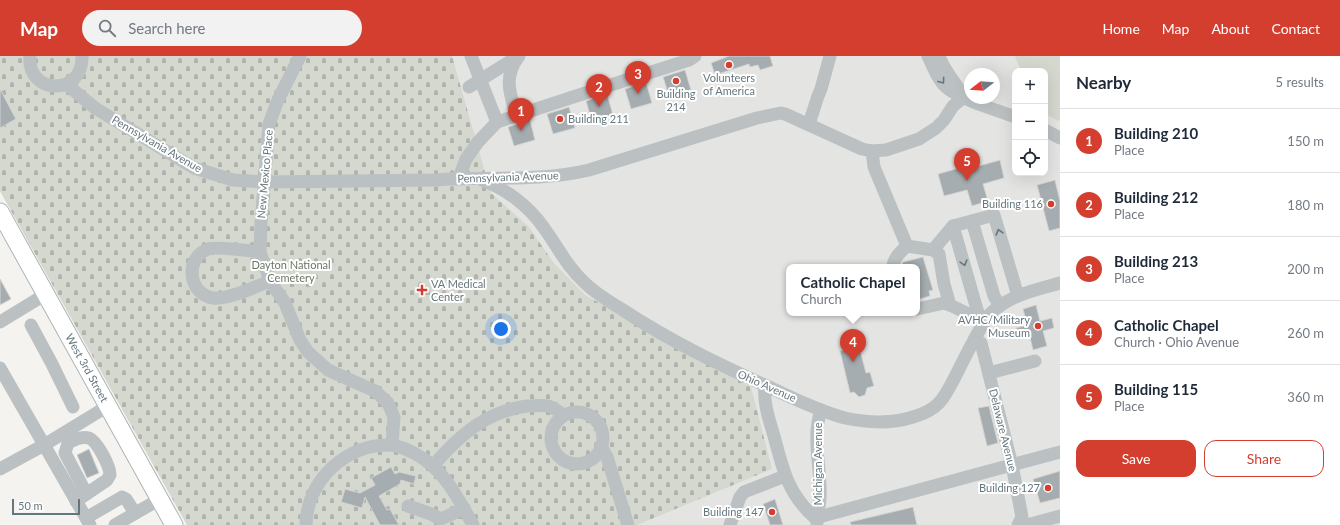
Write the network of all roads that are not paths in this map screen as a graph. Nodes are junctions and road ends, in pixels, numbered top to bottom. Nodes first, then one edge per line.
1 (30, 56) edge
2 (82, 56) edge
3 (300, 56) edge
4 (471, 56) edge
5 (518, 56) edge
6 (696, 56) edge
7 (830, 56) edge
8 (928, 56) edge
9 (939, 56) edge
10 (668, 61) edge
11 (66, 84) junction
12 (475, 84) junction
13 (964, 98) junction
14 (980, 104) edge
15 (516, 115) junction
16 (1012, 116) edge
17 (496, 122) junction
18 (809, 124) junction
19 (1048, 132) edge
20 (1060, 138) edge
21 (872, 152) junction
22 (459, 178) junction
23 (476, 178) junction
24 (264, 182) junction
25 (972, 220) junction
26 (2, 222) edge
27 (953, 226) junction
28 (907, 246) junction
29 (933, 250) junction
30 (260, 252) junction
31 (893, 264) edge
32 (270, 281) junction
33 (1060, 284) edge
34 (46, 294) junction
35 (1018, 296) junction
36 (950, 305) junction
37 (1000, 306) junction
38 (920, 308) edge
39 (0, 322) edge
40 (984, 322) junction
41 (30, 325) dead end
42 (975, 338) junction
43 (1035, 361) dead end
44 (0, 368) edge
45 (989, 373) junction
46 (765, 385) junction
47 (108, 406) junction
48 (73, 407) dead end
49 (821, 410) junction
50 (564, 415) junction
51 (44, 445) junction
52 (392, 446) junction
53 (601, 446) junction
54 (1060, 452) edge
55 (1012, 465) junction
56 (433, 466) junction
57 (0, 468) edge
58 (785, 476) junction
59 (160, 499) junction
60 (408, 506) dead end
61 (464, 508) junction
62 (135, 514) junction
63 (1060, 516) edge
64 (88, 521) edge
65 (816, 521) edge
66 (115, 525) edge
67 (174, 525) edge
68 (306, 525) edge
69 (473, 525) edge
70 (628, 525) edge
71 (730, 525) edge
72 (1018, 525) edge
73 (1027, 525) edge

1 - 11 street
2 - 11 street
3 - 24 street, New Mexico Place
4 - 12 street
5 - 12 street
5 - 15 street
6 - 10 street
7 - 18 street
8 -> 13 street
9 - 13 street
10 - 15 street
11 - 24 street, Pennsylvania Avenue
12 - 17 street
13 - 21 street
14 - 16 street
15 - 17 street
17 - 22 street
18 - 21 street, Pennsylvania Avenue
18 - 23 street, Pennsylvania Avenue
19 - 20 street
21 - 28 street
22 - 23 street, Pennsylvania Avenue
22 - 24 street, Pennsylvania Avenue
23 - 46 street, Ohio Avenue
24 - 30 street, New Mexico Place
25 - 27 street
35 -> 25 street
25 - 37 street
26 - 34 main road, West 3rd Street
27 - 29 street
27 -> 40 street
28 - 29 street
28 - 31 street
29 - 36 street
30 - 32 street, New Mexico Place
30 - 32 street
32 - 52 street, New Mexico Place
33 - 35 street, Ohio Avenue
34 - 39 street
34 - 47 main road, West 3rd Street
35 - 37 street, Ohio Avenue
36 - 38 street
36 - 40 street
37 - 40 street, Ohio Avenue
40 - 42 street, Ohio Avenue
41 - 48 street
42 - 45 street, Delaware Avenue
42 - 49 street, Ohio Avenue
43 - 45 street
44 - 51 street
45 - 55 street, Delaware Avenue
46 - 49 street, Ohio Avenue
46 - 58 street, Michigan Avenue
47 - 51 street
47 - 59 main road, West 3rd Street
49 - 65 street, Michigan Avenue
50 - 53 street
50 - 53 street
50 - 56 street
51 - 57 street
51 - 64 street
52 - 56 street
52 - 68 street
53 - 70 street
54 - 55 street
55 - 65 street
55 - 72 street, Delaware Avenue
56 - 61 street
58 - 65 street, Michigan Avenue
58 - 71 street
59 - 62 street
59 - 67 main road, West 3rd Street
60 - 61 street
61 - 69 street
62 - 64 street
62 - 66 street
63 - 73 street

